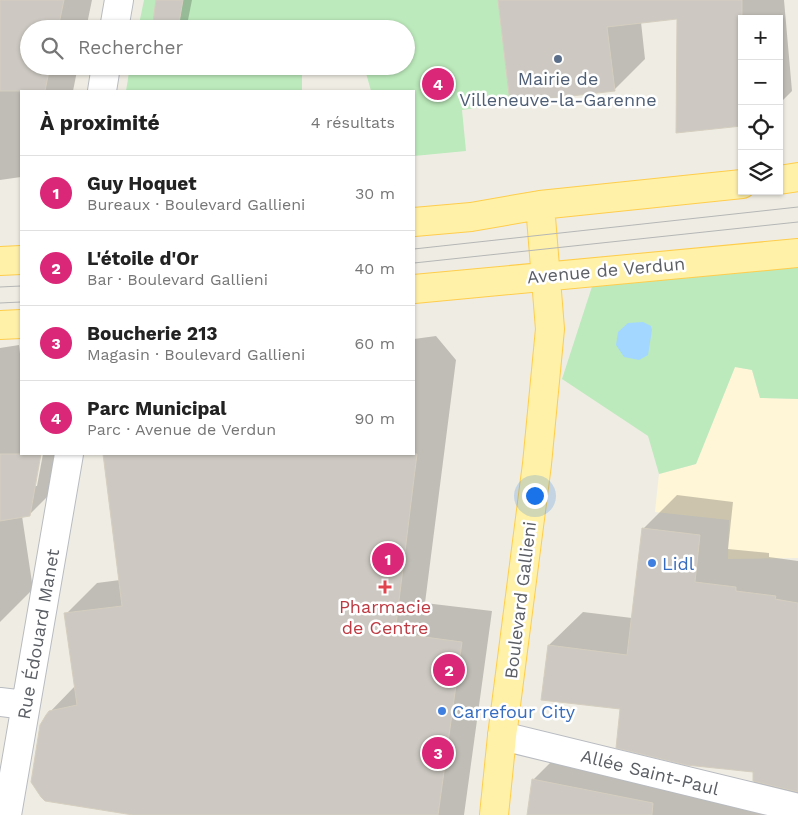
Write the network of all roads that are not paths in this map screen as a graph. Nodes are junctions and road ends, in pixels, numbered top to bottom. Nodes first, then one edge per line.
1 (119, 0) edge
2 (116, 20) edge
3 (105, 75) edge
4 (102, 90) edge
5 (798, 178) edge
6 (783, 180) edge
7 (738, 184) edge
8 (540, 206) junction
9 (415, 222) edge
10 (798, 253) edge
11 (20, 260) edge
12 (0, 261) edge
13 (547, 276) junction
14 (415, 289) edge
15 (20, 324) edge
16 (0, 325) edge
17 (69, 455) edge
18 (13, 703) edge
19 (502, 736) junction
20 (798, 808) edge
21 (7, 815) edge
22 (494, 815) edge

1 - 2 street
3 - 4 street
5 - 6 main road
7 - 8 main road
8 - 9 main road
8 - 13 main road, Boulevard Gallieni
10 - 13 main road, Avenue de Verdun
11 - 12 main road
13 - 14 main road, Avenue de Verdun
13 - 19 main road, Boulevard Gallieni
15 - 16 main road
17 - 18 street, Rue Édouard Manet
18 - 21 street, Rue Édouard Manet
19 - 20 street, Allée Saint-Paul
19 - 22 main road, Boulevard Gallieni

